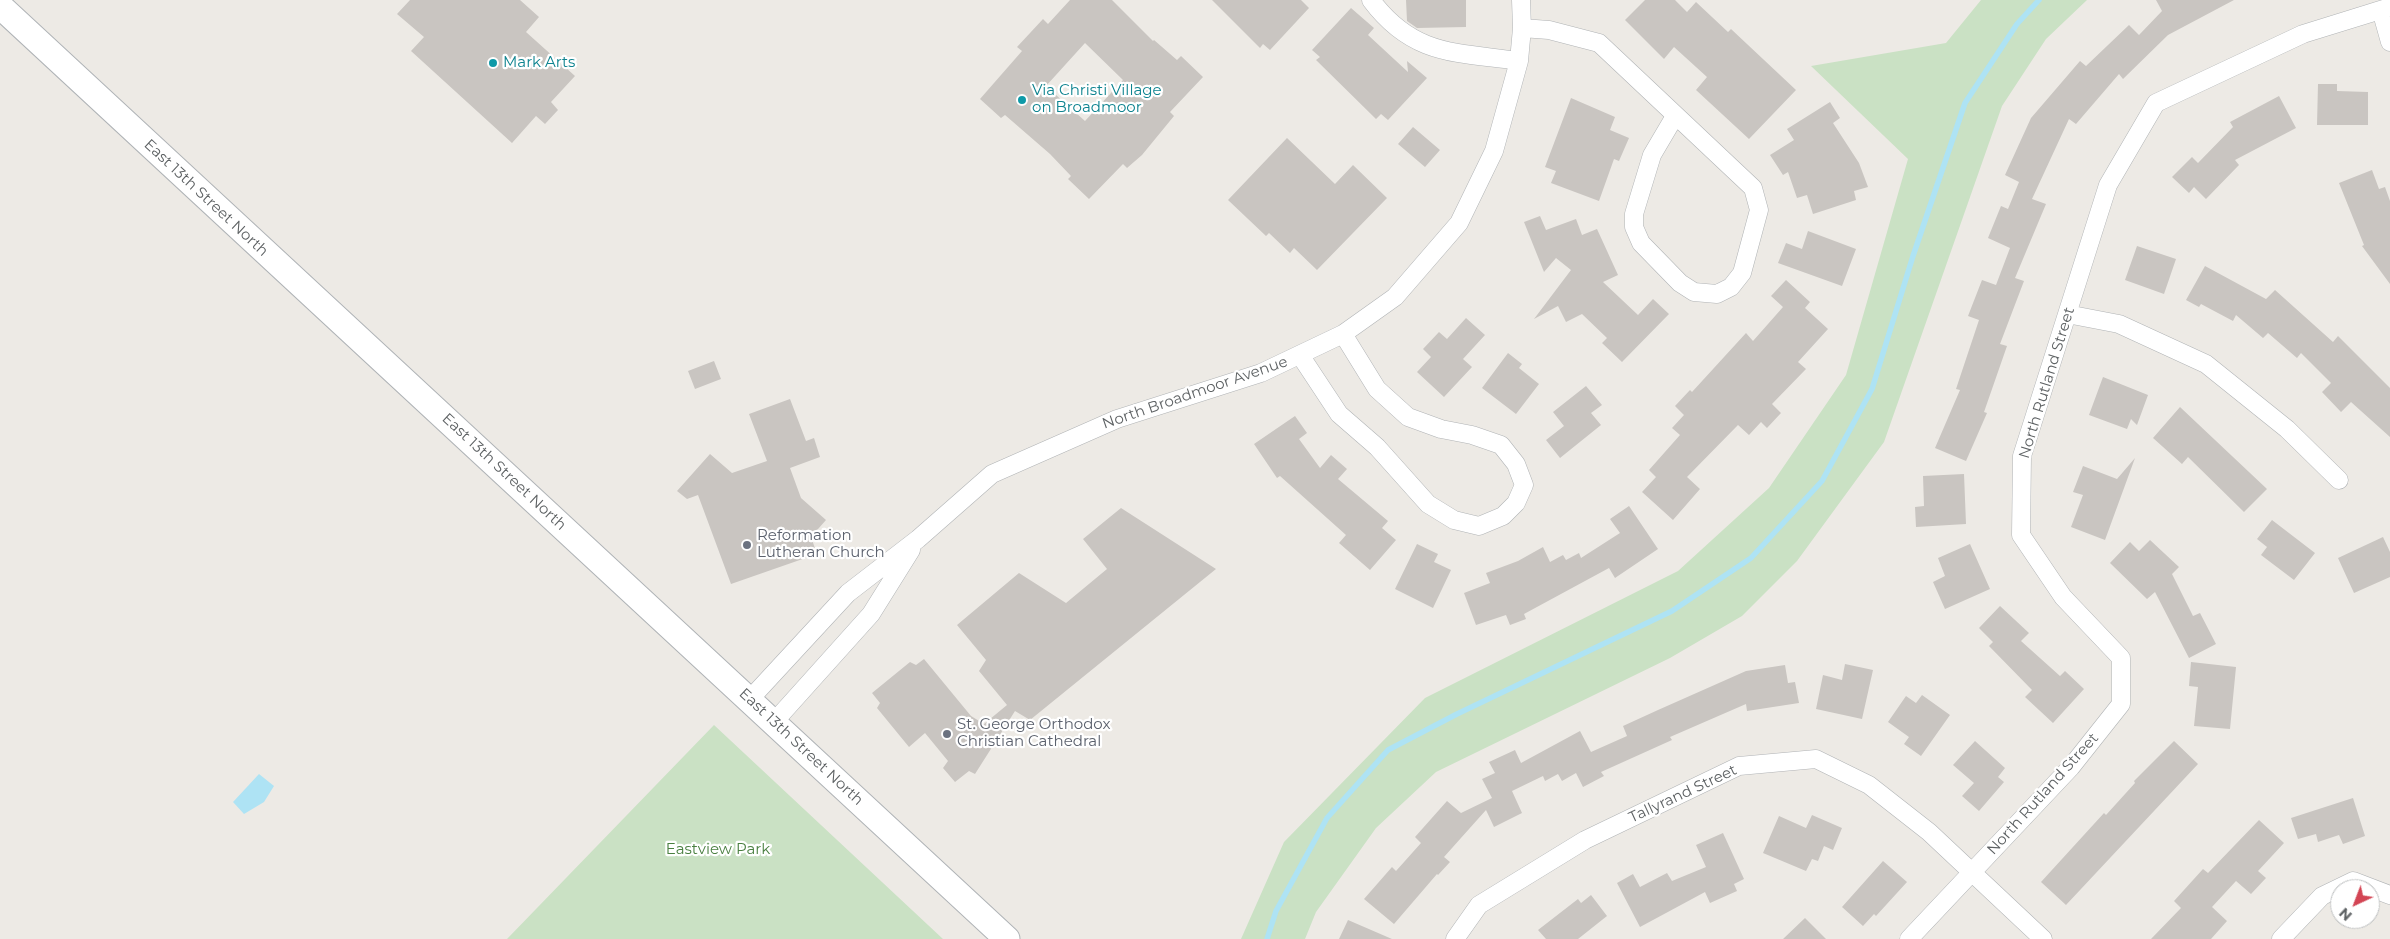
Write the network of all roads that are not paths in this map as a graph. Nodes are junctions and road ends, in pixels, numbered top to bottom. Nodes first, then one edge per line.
1 (1371, 0) edge
2 (1521, 0) edge
3 (0, 6) edge
4 (2385, 9) edge
5 (1522, 28) junction
6 (2390, 42) edge
7 (1519, 61) junction
8 (1675, 116) junction
9 (2067, 314) junction
10 (1343, 334) junction
11 (1300, 355) junction
12 (2339, 480) dead end
13 (918, 539) junction
14 (750, 699) junction
15 (774, 722) junction
16 (1972, 872) junction
17 (2390, 895) edge
18 (1007, 939) edge
19 (1456, 939) edge
20 (1909, 939) edge
21 (2043, 939) edge
22 (2281, 939) edge

1 - 7 street
2 - 5 street, North Broadmoor Avenue
3 - 14 main road, East 13th Street North
4 - 6 street
4 - 9 street, North Rutland Street
5 - 7 street, North Broadmoor Avenue
5 - 8 street
7 - 10 street, North Broadmoor Avenue
8 - 8 street
9 - 12 street
9 - 16 street, North Rutland Street
10 - 11 street, North Broadmoor Avenue
10 - 11 street
11 - 13 street, North Broadmoor Avenue
13 - 14 street, North Broadmoor Avenue
13 - 15 street, North Broadmoor Avenue
14 - 15 main road, East 13th Street North
15 - 18 main road, East 13th Street North
16 - 19 street, Tallyrand Street
16 - 20 street, North Rutland Street
16 - 21 street, Tallyrand Street
17 - 22 street

